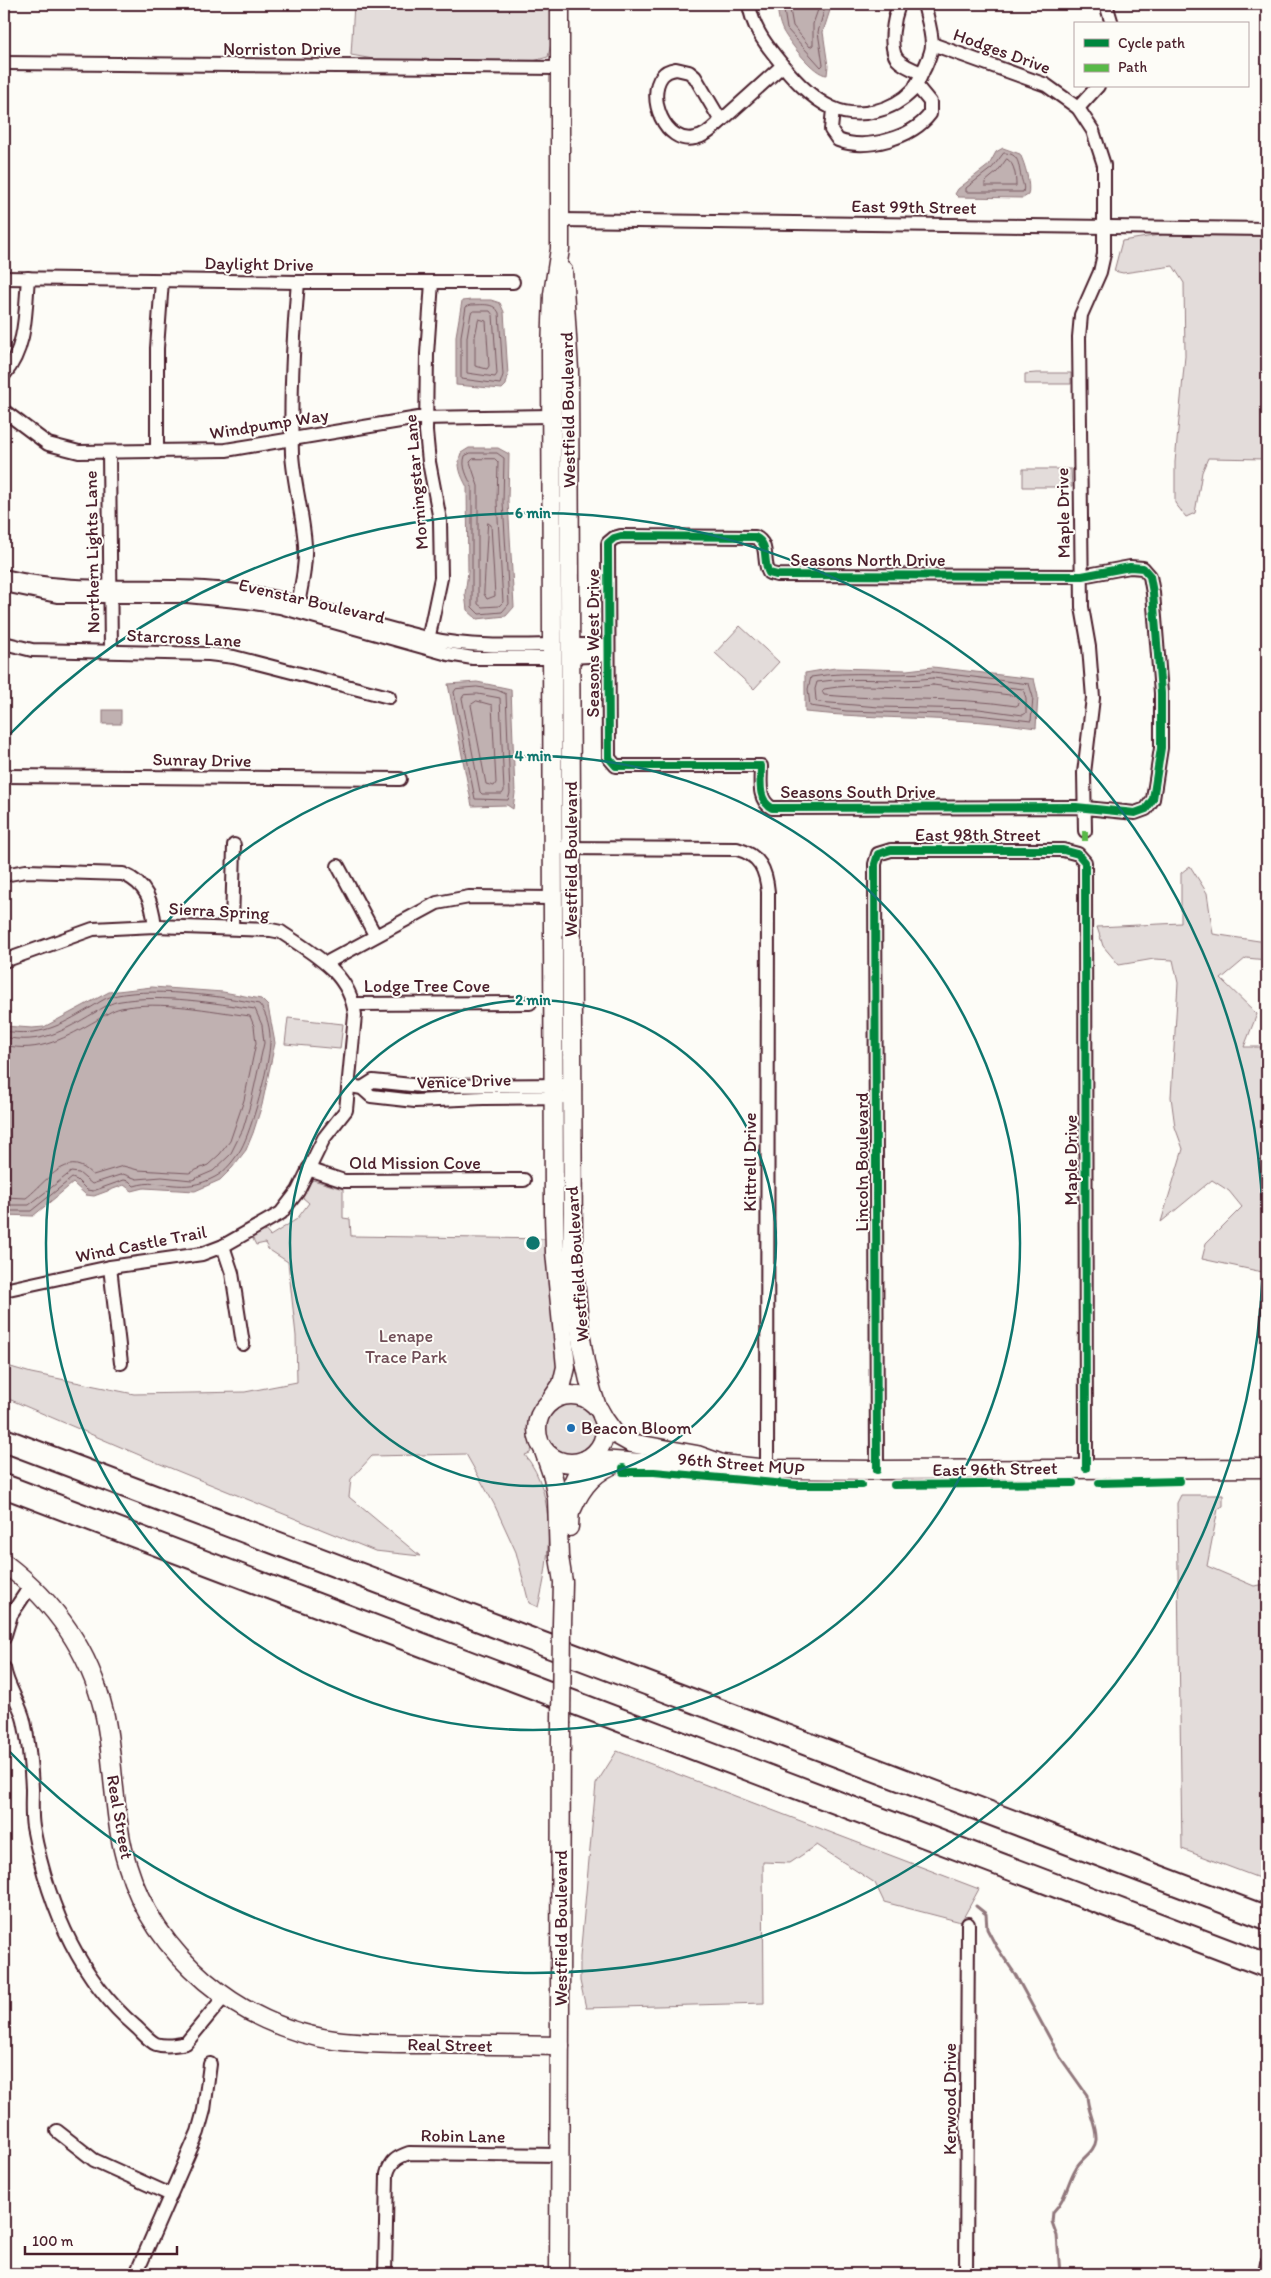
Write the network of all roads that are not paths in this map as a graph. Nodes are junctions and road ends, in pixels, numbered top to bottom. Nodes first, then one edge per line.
1 (560, 4) edge
2 (749, 4) edge
3 (899, 4) edge
4 (924, 4) edge
5 (1106, 4) edge
6 (1111, 22) edge
7 (932, 44) junction
8 (4, 63) edge
9 (782, 66) junction
10 (560, 68) junction
11 (922, 73) junction
12 (916, 85) junction
13 (1096, 88) edge
14 (1078, 108) junction
15 (833, 109) junction
16 (721, 121) junction
17 (560, 220) junction
18 (1105, 227) junction
19 (1267, 229) edge
20 (560, 249) junction
21 (4, 278) edge
22 (28, 278) junction
23 (162, 281) junction
24 (298, 282) junction
25 (432, 282) junction
26 (514, 282) dead end
27 (4, 375) edge
28 (4, 411) edge
29 (551, 416) junction
30 (426, 418) junction
31 (292, 439) junction
32 (109, 452) junction
33 (157, 452) junction
34 (621, 536) joint
35 (4, 576) edge
36 (1082, 576) junction
37 (4, 585) edge
38 (110, 592) junction
39 (297, 607) junction
40 (427, 643) junction
41 (4, 644) edge
42 (608, 650) junction
43 (551, 651) junction
44 (569, 651) junction
45 (111, 652) junction
46 (389, 697) dead end
47 (609, 758) joint
48 (4, 776) edge
49 (400, 779) dead end
50 (1085, 807) junction
51 (1085, 831) dead end
52 (234, 845) dead end
53 (553, 848) junction
54 (570, 848) junction
55 (878, 854) joint
56 (1078, 854) joint
57 (338, 866) dead end
58 (4, 875) edge
59 (553, 898) junction
60 (155, 926) junction
61 (232, 928) junction
62 (375, 935) junction
63 (4, 961) edge
64 (326, 962) junction
65 (530, 1003) dead end
66 (354, 1004) junction
67 (356, 1087) junction
68 (563, 1091) junction
69 (308, 1169) junction
70 (524, 1180) dead end
71 (223, 1246) junction
72 (110, 1267) junction
73 (4, 1290) edge
74 (243, 1344) dead end
75 (121, 1363) dead end
76 (549, 1403) junction
77 (600, 1411) junction
78 (4, 1440) edge
79 (544, 1451) junction
80 (585, 1460) junction
81 (626, 1460) junction
82 (722, 1464) junction
83 (1086, 1468) junction
84 (1267, 1468) edge
85 (767, 1469) junction
86 (877, 1470) junction
87 (4, 1486) edge
88 (569, 1517) junction
89 (4, 1563) edge
90 (563, 1582) junction
91 (31, 1585) junction
92 (4, 1638) edge
93 (4, 1668) edge
94 (1267, 1918) edge
95 (968, 1924) dead end
96 (1267, 1966) edge
97 (224, 1997) junction
98 (560, 2046) junction
99 (210, 2064) dead end
100 (57, 2131) dead end
101 (559, 2155) junction
102 (171, 2195) junction
103 (1267, 2263) edge
104 (136, 2274) edge
105 (385, 2274) edge
106 (559, 2274) edge
107 (966, 2274) edge
108 (1265, 2274) edge

1 - 10 main road, Westfield Boulevard
2 - 9 street
3 - 11 street
4 - 7 street
5 - 6 street
7 - 11 street
7 - 14 street, Hodges Drive
8 - 10 street, Norriston Drive
9 - 15 street
9 - 16 street
10 - 17 main road, Westfield Boulevard
11 - 12 street
12 - 15 street
12 - 15 street
13 - 14 street
14 - 18 street, Hodges Drive
16 - 16 street
17 - 18 street, East 99th Street
17 - 20 main road, Westfield Boulevard
18 - 19 street, East 99th Street
18 - 36 street, Maple Drive
20 - 29 main road, Westfield Boulevard
20 - 44 main road, Westfield Boulevard
21 - 22 street, Daylight Drive
22 - 23 street, Daylight Drive
22 - 27 street
23 - 24 street, Daylight Drive
23 - 33 street
24 - 25 street, Daylight Drive
24 - 31 street
25 - 26 street, Daylight Drive
25 - 30 street, Morningstar Lane
28 - 32 street, Windpump Way
29 - 30 street, Windpump Way
29 - 43 main road, Westfield Boulevard
30 - 31 street, Windpump Way
30 - 40 street, Morningstar Lane
31 - 33 street, Windpump Way
31 - 39 street
32 - 33 street, Windpump Way
32 - 38 street, Northern Lights Lane
34 - 36 street, Seasons North Drive
34 - 42 street, Seasons West Drive
35 - 38 street, Evenstar Boulevard
36 - 50 street, Maple Drive
36 - 50 street
37 - 38 street, Evenstar Boulevard
38 - 39 street, Evenstar Boulevard
38 - 45 street, Northern Lights Lane
39 - 40 street, Evenstar Boulevard
40 - 43 street, Evenstar Boulevard
41 - 45 street, Starcross Lane
42 - 44 street
42 - 47 street, Seasons West Drive
43 - 53 main road, Westfield Boulevard
44 - 54 main road, Westfield Boulevard
45 - 46 street, Starcross Lane
47 - 50 street, Seasons South Drive
48 - 49 street, Sunray Drive
50 - 51 street, Maple Drive
52 - 61 street
53 - 54 street
53 - 59 main road, Westfield Boulevard
54 - 68 main road, Westfield Boulevard
54 - 85 street, Kittrell Drive
55 - 56 street, East 98th Street
55 - 86 street, Lincoln Boulevard
56 - 83 street, Maple Drive
57 - 62 street
58 - 60 street
59 - 62 street
59 - 68 main road, Westfield Boulevard
60 - 61 street, Sierra Spring
60 - 63 street, Sierra Spring
61 - 64 street, Sierra Spring
62 - 64 street
64 - 66 street, Sierra Spring
65 - 66 street, Lodge Tree Cove
66 - 67 street, Sierra Spring
67 - 68 street, Venice Drive
67 - 69 street, Wind Castle Trail
68 - 76 main road, Westfield Boulevard
68 - 77 main road, Westfield Boulevard
69 - 70 street, Old Mission Cove
69 - 71 street, Wind Castle Trail
71 - 72 street, Wind Castle Trail
71 - 74 street
72 - 73 street, Wind Castle Trail
72 - 75 street
76 - 77 main road
76 - 79 main road
77 - 80 main road
77 - 82 main road, East 96th Street
78 - 94 highway
79 - 80 main road
79 - 90 main road, Westfield Boulevard
80 - 81 main road, East 96th Street
80 - 88 main road, Westfield Boulevard
81 - 82 main road, East 96th Street
81 - 88 main road
82 - 85 main road, East 96th Street
83 - 84 main road, East 96th Street
83 - 86 main road, East 96th Street
85 - 86 main road, East 96th Street
87 - 96 highway
88 - 90 main road, Westfield Boulevard
89 - 91 main road, Real Street
90 - 98 main road, Westfield Boulevard, bridge
91 - 92 street
91 - 97 main road, Real Street
93 - 97 street
95 - 107 street, Kerwood Drive
97 - 98 main road, Real Street
98 - 101 main road, Westfield Boulevard
99 - 102 street
100 - 102 street
101 - 105 street, Robin Lane
101 - 106 main road, Westfield Boulevard
102 - 104 street
103 - 108 street

